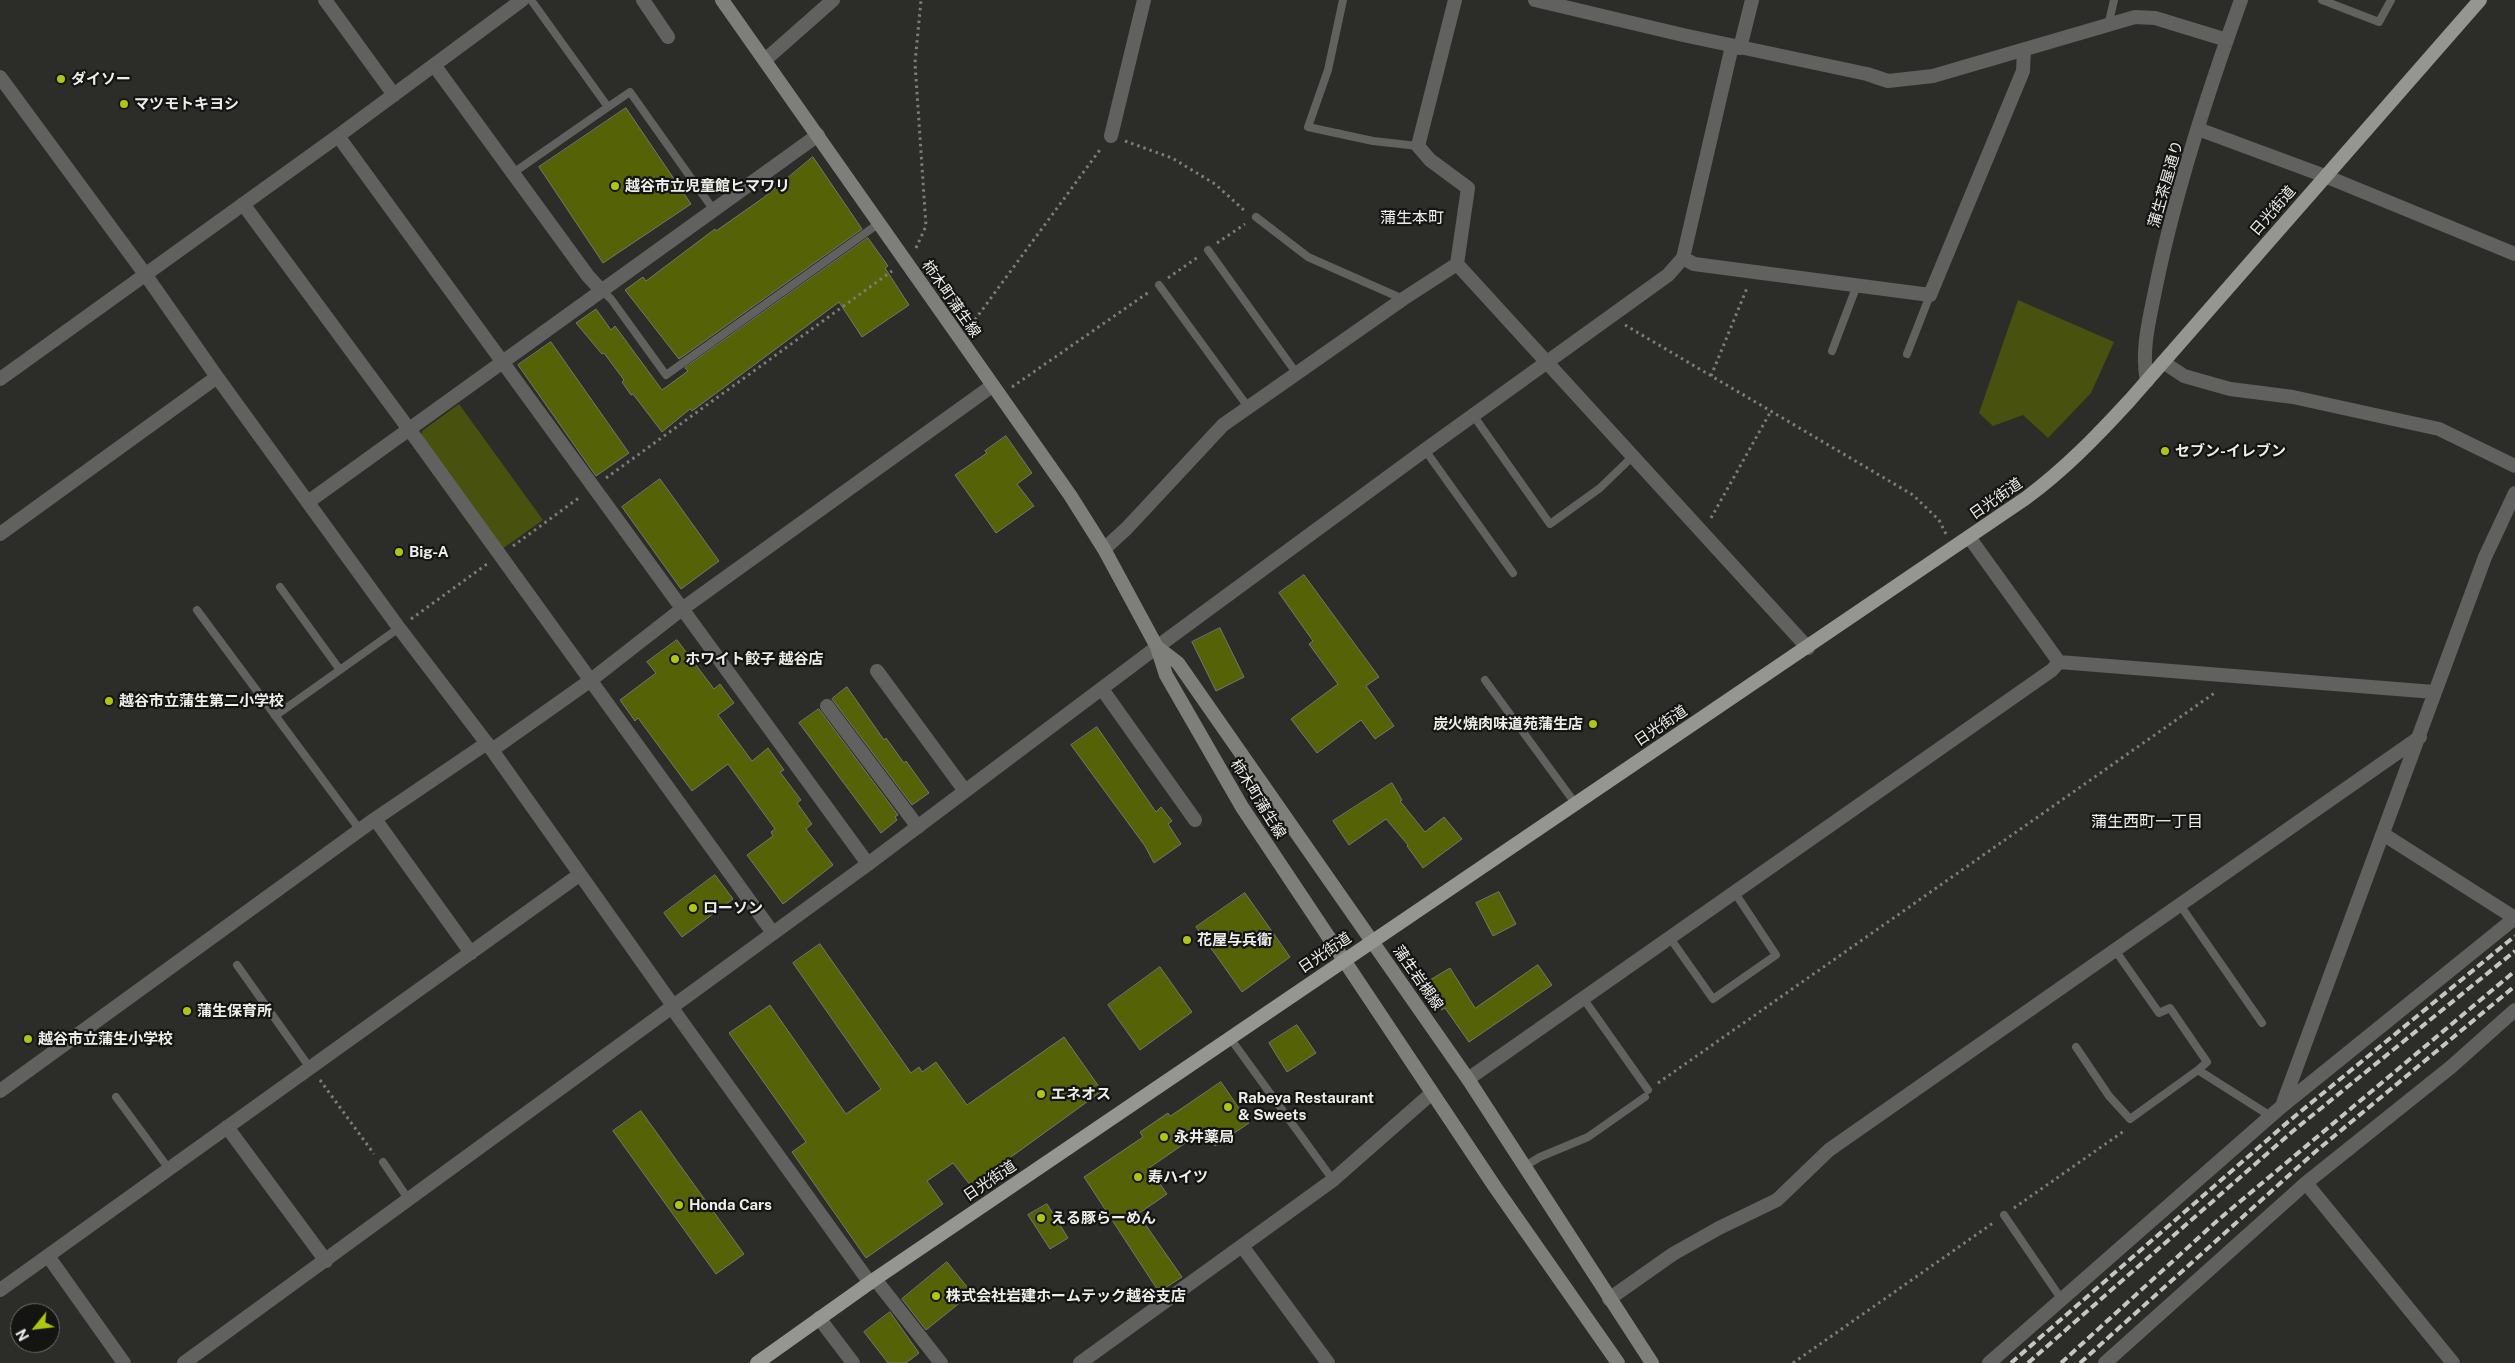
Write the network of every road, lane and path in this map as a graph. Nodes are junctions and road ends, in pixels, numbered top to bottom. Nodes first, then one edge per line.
1 (325, 0) edge
2 (522, 0) edge
3 (531, 0) edge
4 (643, 0) edge
5 (722, 0) edge
6 (833, 0) edge
7 (921, 0) edge
8 (1144, 0) edge
9 (1343, 0) edge
10 (1455, 0) edge
11 (1535, 0) edge
12 (1752, 0) edge
13 (2114, 0) edge
14 (2241, 0) edge
15 (2322, 0) edge
16 (2391, 0) edge
17 (2480, 0) edge
18 (2108, 26) junction
19 (668, 37) dead end
20 (2227, 40) junction
21 (1736, 47) junction
22 (2024, 50) junction
23 (765, 60) junction
24 (434, 65) junction
25 (0, 77) edge
26 (394, 95) junction
27 (608, 107) junction
28 (2198, 129) junction
29 (818, 135) junction
30 (338, 136) junction
31 (1110, 136) junction
32 (1418, 146) junction
33 (513, 173) junction
34 (2325, 176) junction
35 (243, 204) junction
36 (713, 209) junction
37 (1256, 217) junction
38 (878, 224) junction
39 (913, 250) dead end
40 (1208, 250) junction
41 (2515, 254) edge
42 (1683, 258) junction
43 (905, 262) junction
44 (1457, 264) junction
45 (1754, 271) junction
46 (145, 274) junction
47 (1159, 285) junction
48 (1857, 285) junction
49 (600, 289) junction
50 (1930, 295) junction
51 (1402, 299) junction
52 (1610, 316) junction
53 (960, 340) junction
54 (1832, 351) dead end
55 (1907, 354) dead end
56 (502, 360) junction
57 (1546, 362) junction
58 (2163, 362) junction
59 (1297, 374) junction
60 (1711, 376) junction
61 (217, 377) junction
62 (0, 379) edge
63 (2146, 381) junction
64 (992, 386) junction
65 (1012, 387) dead end
66 (1248, 407) junction
67 (1771, 411) junction
68 (1473, 415) junction
69 (409, 430) junction
70 (1425, 450) junction
71 (1632, 458) junction
72 (2515, 466) edge
73 (594, 487) junction
74 (2515, 494) edge
75 (308, 502) junction
76 (0, 534) edge
77 (1702, 534) junction
78 (1970, 537) junction
79 (1955, 546) junction
80 (1104, 549) junction
81 (500, 555) junction
82 (1513, 573) dead end
83 (280, 587) dead end
84 (682, 609) junction
85 (196, 610) dead end
86 (1143, 624) joint
87 (399, 628) junction
88 (1157, 647) junction
89 (1808, 648) junction
90 (2059, 662) junction
91 (340, 670) junction
92 (877, 671) dead end
93 (2241, 677) junction
94 (591, 680) junction
95 (1485, 680) dead end
96 (1102, 689) junction
97 (2434, 692) junction
98 (827, 706) dead end
99 (274, 716) junction
100 (2420, 737) junction
101 (489, 746) junction
102 (965, 792) junction
103 (1575, 803) junction
104 (375, 819) junction
105 (1195, 820) dead end
106 (918, 827) junction
107 (360, 830) junction
108 (2383, 834) junction
109 (868, 864) junction
110 (579, 875) junction
111 (1735, 892) junction
112 (2180, 905) junction
113 (2515, 918) edge
114 (773, 933) junction
115 (1670, 938) junction
116 (1373, 941) junction
117 (2115, 950) junction
118 (471, 953) junction
119 (1344, 960) junction
120 (237, 965) dead end
121 (1583, 998) junction
122 (673, 1007) junction
123 (2515, 1010) edge
124 (2262, 1023) dead end
125 (1230, 1038) junction
126 (2076, 1047) dead end
127 (310, 1068) junction
128 (2198, 1070) junction
129 (1468, 1079) junction
130 (0, 1090) edge
131 (1432, 1092) junction
132 (1646, 1094) junction
133 (116, 1097) dead end
134 (2277, 1112) junction
135 (2130, 1120) junction
136 (227, 1128) junction
137 (382, 1162) joint
138 (1525, 1166) junction
139 (169, 1169) junction
140 (1333, 1180) junction
141 (2306, 1182) junction
142 (409, 1200) junction
143 (2004, 1215) junction
144 (1242, 1246) junction
145 (48, 1256) junction
146 (326, 1260) junction
147 (872, 1281) junction
148 (0, 1290) edge
149 (1609, 1299) junction
150 (2062, 1300) junction
151 (819, 1318) junction
152 (124, 1363) edge
153 (184, 1363) edge
154 (757, 1363) edge
155 (853, 1363) edge
156 (941, 1363) edge
157 (1080, 1363) edge
158 (1328, 1363) edge
159 (1618, 1363) edge
160 (1652, 1363) edge
161 (1793, 1363) edge
162 (1989, 1363) edge
163 (2106, 1363) edge
164 (2453, 1363) edge

1 - 26 street
2 - 24 street
3 - 27 lane
4 - 19 street
5 - 23 main road, 柿木町蒲生線
6 - 23 street
7 - 39 path
8 - 31 street
9 - 32 lane
10 - 32 street
11 - 21 street
12 - 21 street
13 - 18 lane
14 - 20 street, 蒲生茶屋通り
15 - 16 lane
17 - 34 main road, 日光街道
18 - 20 street
18 - 22 street
20 - 28 street, 蒲生茶屋通り
21 - 22 street
21 - 42 street
22 - 50 street
23 - 29 main road, 柿木町蒲生線
24 - 26 street
24 - 33 street
25 - 46 street
26 - 30 street
27 - 33 lane
27 - 36 lane
28 - 34 street
28 - 63 street, 蒲生茶屋通り
29 - 36 street
29 - 38 main road, 柿木町蒲生線
30 - 35 street
30 - 56 street
31 - 37 path
31 - 53 path
32 - 44 street
33 - 49 street
34 - 41 street
34 - 58 main road, 日光街道
35 - 46 street
35 - 69 street
36 - 49 street
37 - 40 path
37 - 51 lane
38 - 43 main road, 柿木町蒲生線
38 - 49 lane
40 - 47 path
40 - 59 lane
42 - 45 street
42 - 52 street
43 - 53 main road, 柿木町蒲生線
43 - 73 path
44 - 51 street
44 - 57 street
45 - 48 street
45 - 60 path
46 - 61 street
46 - 62 street
47 - 65 path
47 - 66 lane
48 - 50 street
48 - 54 lane
49 - 56 street
50 - 55 lane
51 - 59 street
52 - 57 street
52 - 60 path
53 - 64 main road, 柿木町蒲生線
56 - 69 street
56 - 73 street
57 - 68 street
57 - 71 street
58 - 63 main road, 日光街道
58 - 72 street
59 - 66 street
60 - 67 path
61 - 75 street
61 - 76 street
63 - 78 main road, 日光街道
64 - 80 main road, 柿木町蒲生線
64 - 84 street
66 - 80 street
67 - 77 path
67 - 79 path
68 - 70 street
68 - 71 lane
69 - 75 street
69 - 81 street
70 - 82 lane
70 - 88 street
71 - 77 street
73 - 81 path
73 - 84 street
74 - 97 street
75 - 87 street
77 - 89 street
78 - 79 main road, 日光街道
78 - 90 street
79 - 89 main road, 日光街道
80 - 86 main road, 柿木町蒲生線
81 - 87 path
81 - 94 street
83 - 91 lane
84 - 94 street
84 - 109 street
85 - 99 lane
86 - 88 main road, 蒲生岩槻線
87 - 91 lane
87 - 101 street
88 - 96 street
88 - 116 main road, 蒲生岩槻線
88 - 119 main road, 柿木町蒲生線
89 - 103 main road, 日光街道
90 - 93 street
90 - 111 street
91 - 99 lane
92 - 102 street
93 - 97 street
93 - 132 path
94 - 101 street
94 - 114 street
95 - 103 lane
96 - 102 street
96 - 105 street
97 - 100 street
98 - 106 street
99 - 107 lane
100 - 108 street
100 - 112 street
101 - 104 street
101 - 110 street
102 - 106 street
103 - 116 main road, 日光街道
104 - 107 street
104 - 118 street
106 - 109 street
107 - 130 street
108 - 113 street
108 - 134 street
109 - 114 street
110 - 118 street
110 - 122 street
111 - 115 street
111 - 115 lane
112 - 117 street
112 - 124 lane
113 - 134 street
114 - 122 street
115 - 121 street
116 - 119 main road, 日光街道
116 - 129 main road, 蒲生岩槻線
117 - 128 lane
117 - 149 street
118 - 127 street
119 - 125 main road, 日光街道
119 - 131 main road
120 - 127 lane
121 - 129 street
121 - 132 lane
122 - 142 street
122 - 147 street
123 - 141 street
125 - 140 lane
125 - 147 main road, 日光街道
126 - 135 lane
127 - 136 street
127 - 137 path
128 - 134 lane
128 - 135 lane
129 - 138 main road, 蒲生岩槻線
131 - 140 street
131 - 159 main road
132 - 138 lane
133 - 139 lane
134 - 150 street
135 - 143 path
136 - 139 street
136 - 146 street
137 - 142 lane
138 - 149 main road, 蒲生岩槻線
139 - 145 street
140 - 144 street
141 - 163 street
141 - 164 street
142 - 146 street
143 - 150 lane
143 - 161 path
144 - 157 street
144 - 158 street
145 - 148 street
145 - 152 street
146 - 153 street
147 - 151 main road, 日光街道
147 - 156 street
149 - 160 main road, 蒲生岩槻線
150 - 162 street
151 - 154 main road, 日光街道
151 - 155 street

